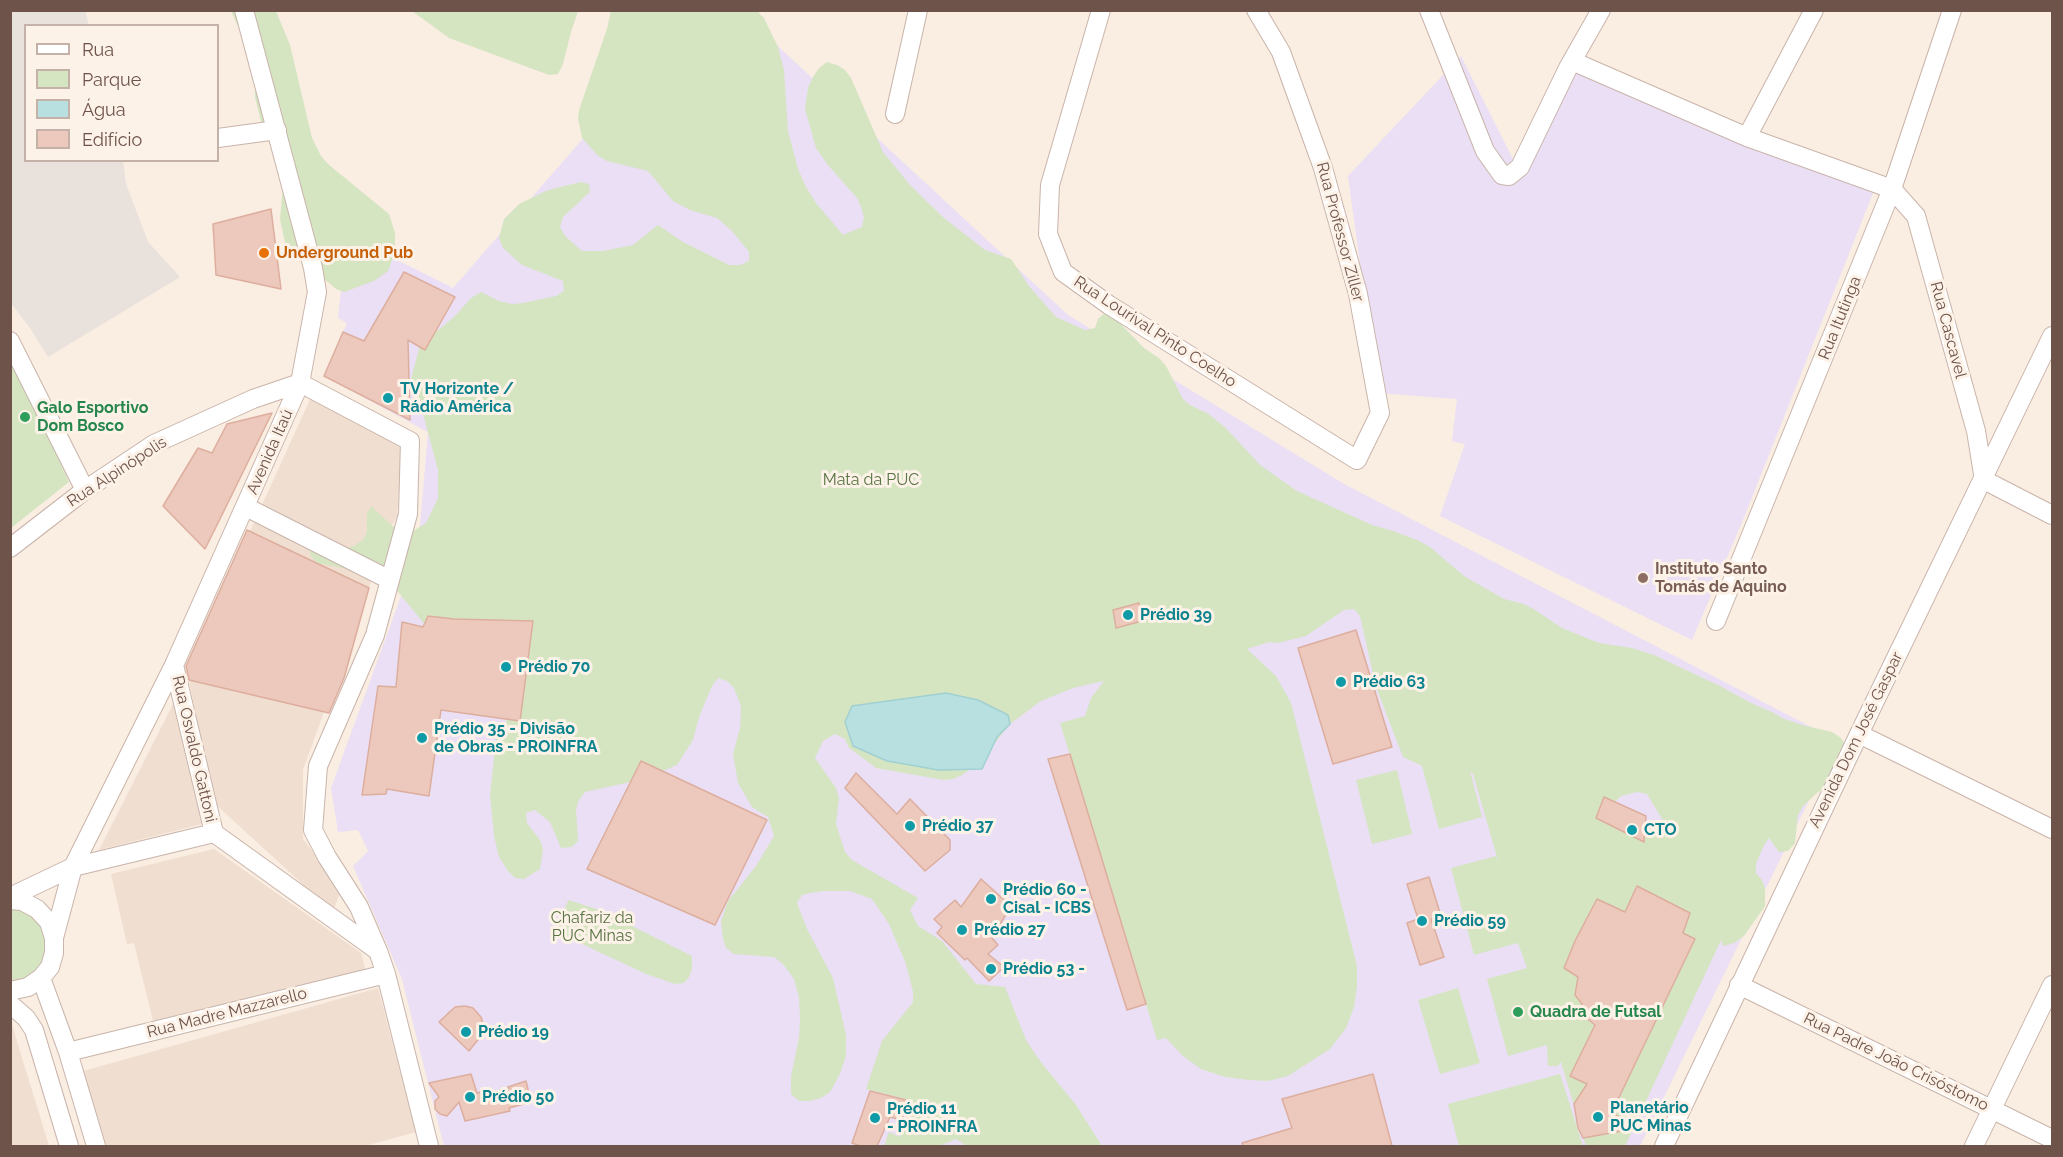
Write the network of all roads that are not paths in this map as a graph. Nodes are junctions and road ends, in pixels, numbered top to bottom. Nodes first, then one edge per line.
1 (244, 10) edge
2 (918, 10) edge
3 (1101, 10) edge
4 (1256, 10) edge
5 (1429, 10) edge
6 (1601, 10) edge
7 (1814, 10) edge
8 (1952, 10) edge
9 (1572, 61) junction
10 (895, 114) dead end
11 (277, 130) junction
12 (1747, 137) junction
13 (219, 138) edge
14 (1892, 189) junction
15 (2052, 336) edge
16 (10, 341) edge
17 (300, 383) junction
18 (1357, 460) joint
19 (1984, 480) junction
20 (85, 490) junction
21 (246, 507) junction
22 (2052, 515) edge
23 (10, 548) edge
24 (390, 580) junction
25 (1716, 621) dead end
26 (174, 665) junction
27 (1859, 734) junction
28 (2052, 829) edge
29 (214, 833) junction
30 (73, 867) junction
31 (10, 898) edge
32 (54, 938) junction
33 (378, 951) junction
34 (386, 974) junction
35 (41, 978) junction
36 (1739, 985) junction
37 (2052, 985) edge
38 (10, 991) edge
39 (10, 1004) edge
40 (68, 1052) junction
41 (1992, 1110) junction
42 (2052, 1139) edge
43 (69, 1146) edge
44 (96, 1146) edge
45 (426, 1146) edge
46 (1664, 1146) edge
47 (1974, 1146) edge

1 - 11 street, Avenida Itaú
2 - 10 street
3 - 18 street, Rua Lourival Pinto Coelho
4 - 18 street, Rua Professor Ziller
5 - 9 street
6 - 9 street
7 - 12 street
8 - 14 street, Rua Itutinga
9 - 12 street
11 - 13 street
11 - 17 street, Avenida Itaú
12 - 14 street
14 - 19 street, Rua Cascavel
14 - 25 street, Rua Itutinga
15 - 19 street, Avenida Dom José Gaspar
16 - 20 street
17 - 20 street, Rua Alpinópolis
17 - 21 street, Avenida Itaú
17 - 24 street
19 - 22 street
19 - 27 street, Avenida Dom José Gaspar
20 - 23 street, Rua Alpinópolis
21 - 24 street
21 - 26 street, Avenida Itaú
24 - 33 street
26 - 29 street, Rua Osvaldo Gattoni
26 - 30 street, Avenida Itaú
27 - 28 street
27 - 36 street, Avenida Dom José Gaspar
29 - 30 street
29 - 33 street
30 - 31 street
30 - 32 street, Avenida Itaú
31 - 32 street
32 - 35 street, Avenida Itaú
33 - 34 street
34 - 40 street, Rua Madre Mazzarello
34 - 45 street
35 - 38 street
35 - 40 street
36 - 41 street, Rua Padre João Crisóstomo
36 - 46 street, Avenida Dom José Gaspar
37 - 41 street
39 - 43 street
40 - 44 street
41 - 42 street, Rua Padre João Crisóstomo
41 - 47 street

